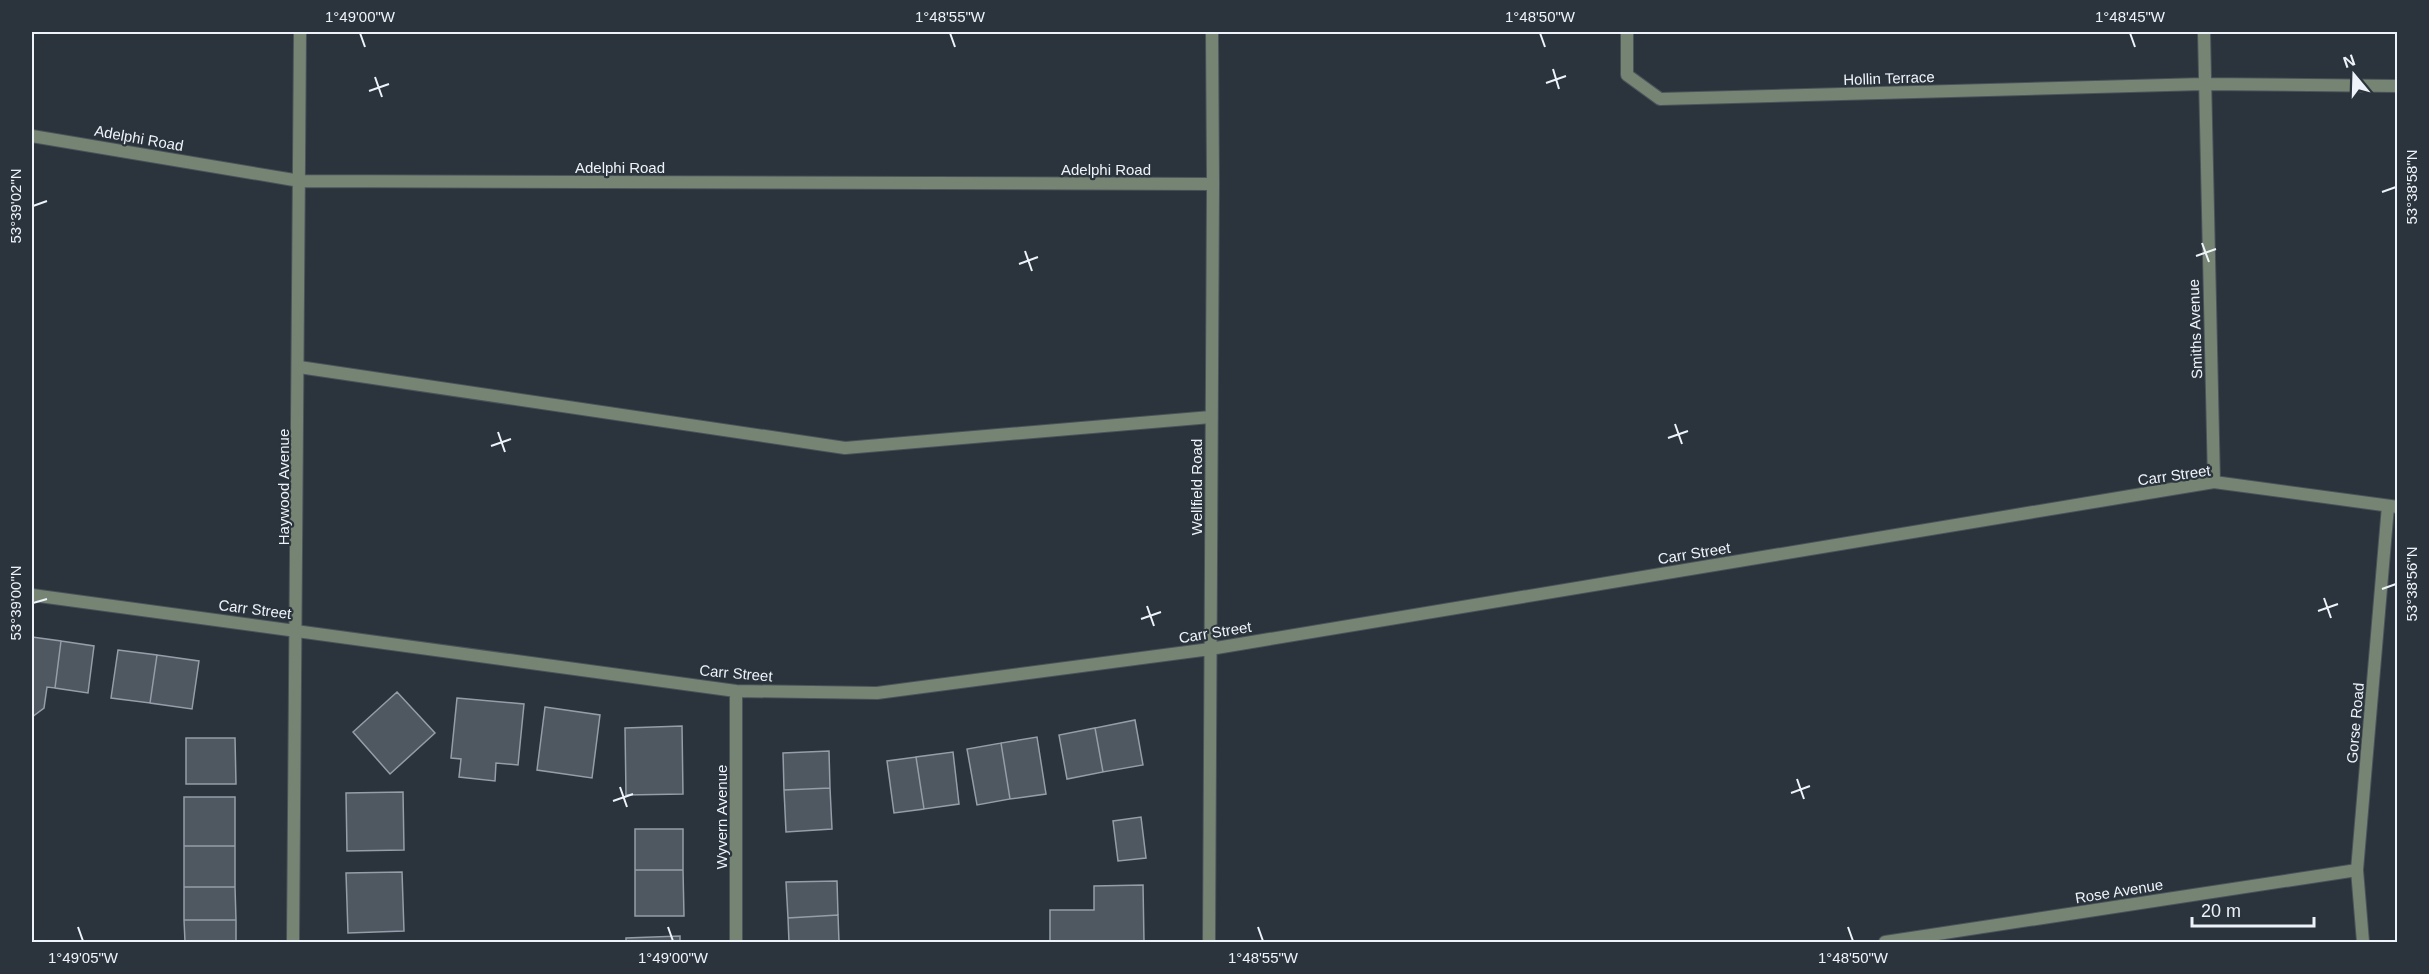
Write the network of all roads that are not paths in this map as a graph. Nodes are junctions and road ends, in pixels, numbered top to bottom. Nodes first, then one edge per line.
1 (300, 32) edge
2 (1212, 32) edge
3 (1627, 32) edge
4 (2204, 32) edge
5 (2203, 84) junction
6 (2397, 86) edge
7 (32, 136) edge
8 (300, 181) junction
9 (1213, 184) junction
10 (299, 367) junction
11 (1211, 417) junction
12 (2214, 482) junction
13 (2393, 506) edge
14 (32, 595) edge
15 (297, 630) junction
16 (1210, 649) junction
17 (736, 691) junction
18 (2357, 870) junction
19 (293, 942) edge
20 (736, 942) edge
21 (1209, 942) edge
22 (1886, 942) edge
23 (2363, 942) edge

1 - 8 street, Haywood Avenue
2 - 9 street, Wellfield Road
3 - 5 street, Hollin Terrace
4 - 5 street, Smiths Avenue
5 - 6 street
5 - 12 street, Smiths Avenue
7 - 8 street, Adelphi Road
8 - 9 street, Adelphi Road
8 - 10 street, Haywood Avenue
9 - 11 street, Wellfield Road
10 - 11 street
10 - 15 street, Haywood Avenue
11 - 16 street, Wellfield Road
12 - 13 street, Carr Street
12 - 16 street, Carr Street
13 - 18 street, Gorse Road
14 - 15 street, Carr Street
15 - 17 street, Carr Street
15 - 19 street, Haywood Avenue
16 - 17 street, Carr Street
16 - 21 street, Wellfield Road
17 - 20 street, Wyvern Avenue
18 - 22 street, Rose Avenue
18 - 23 street, Gorse Road

